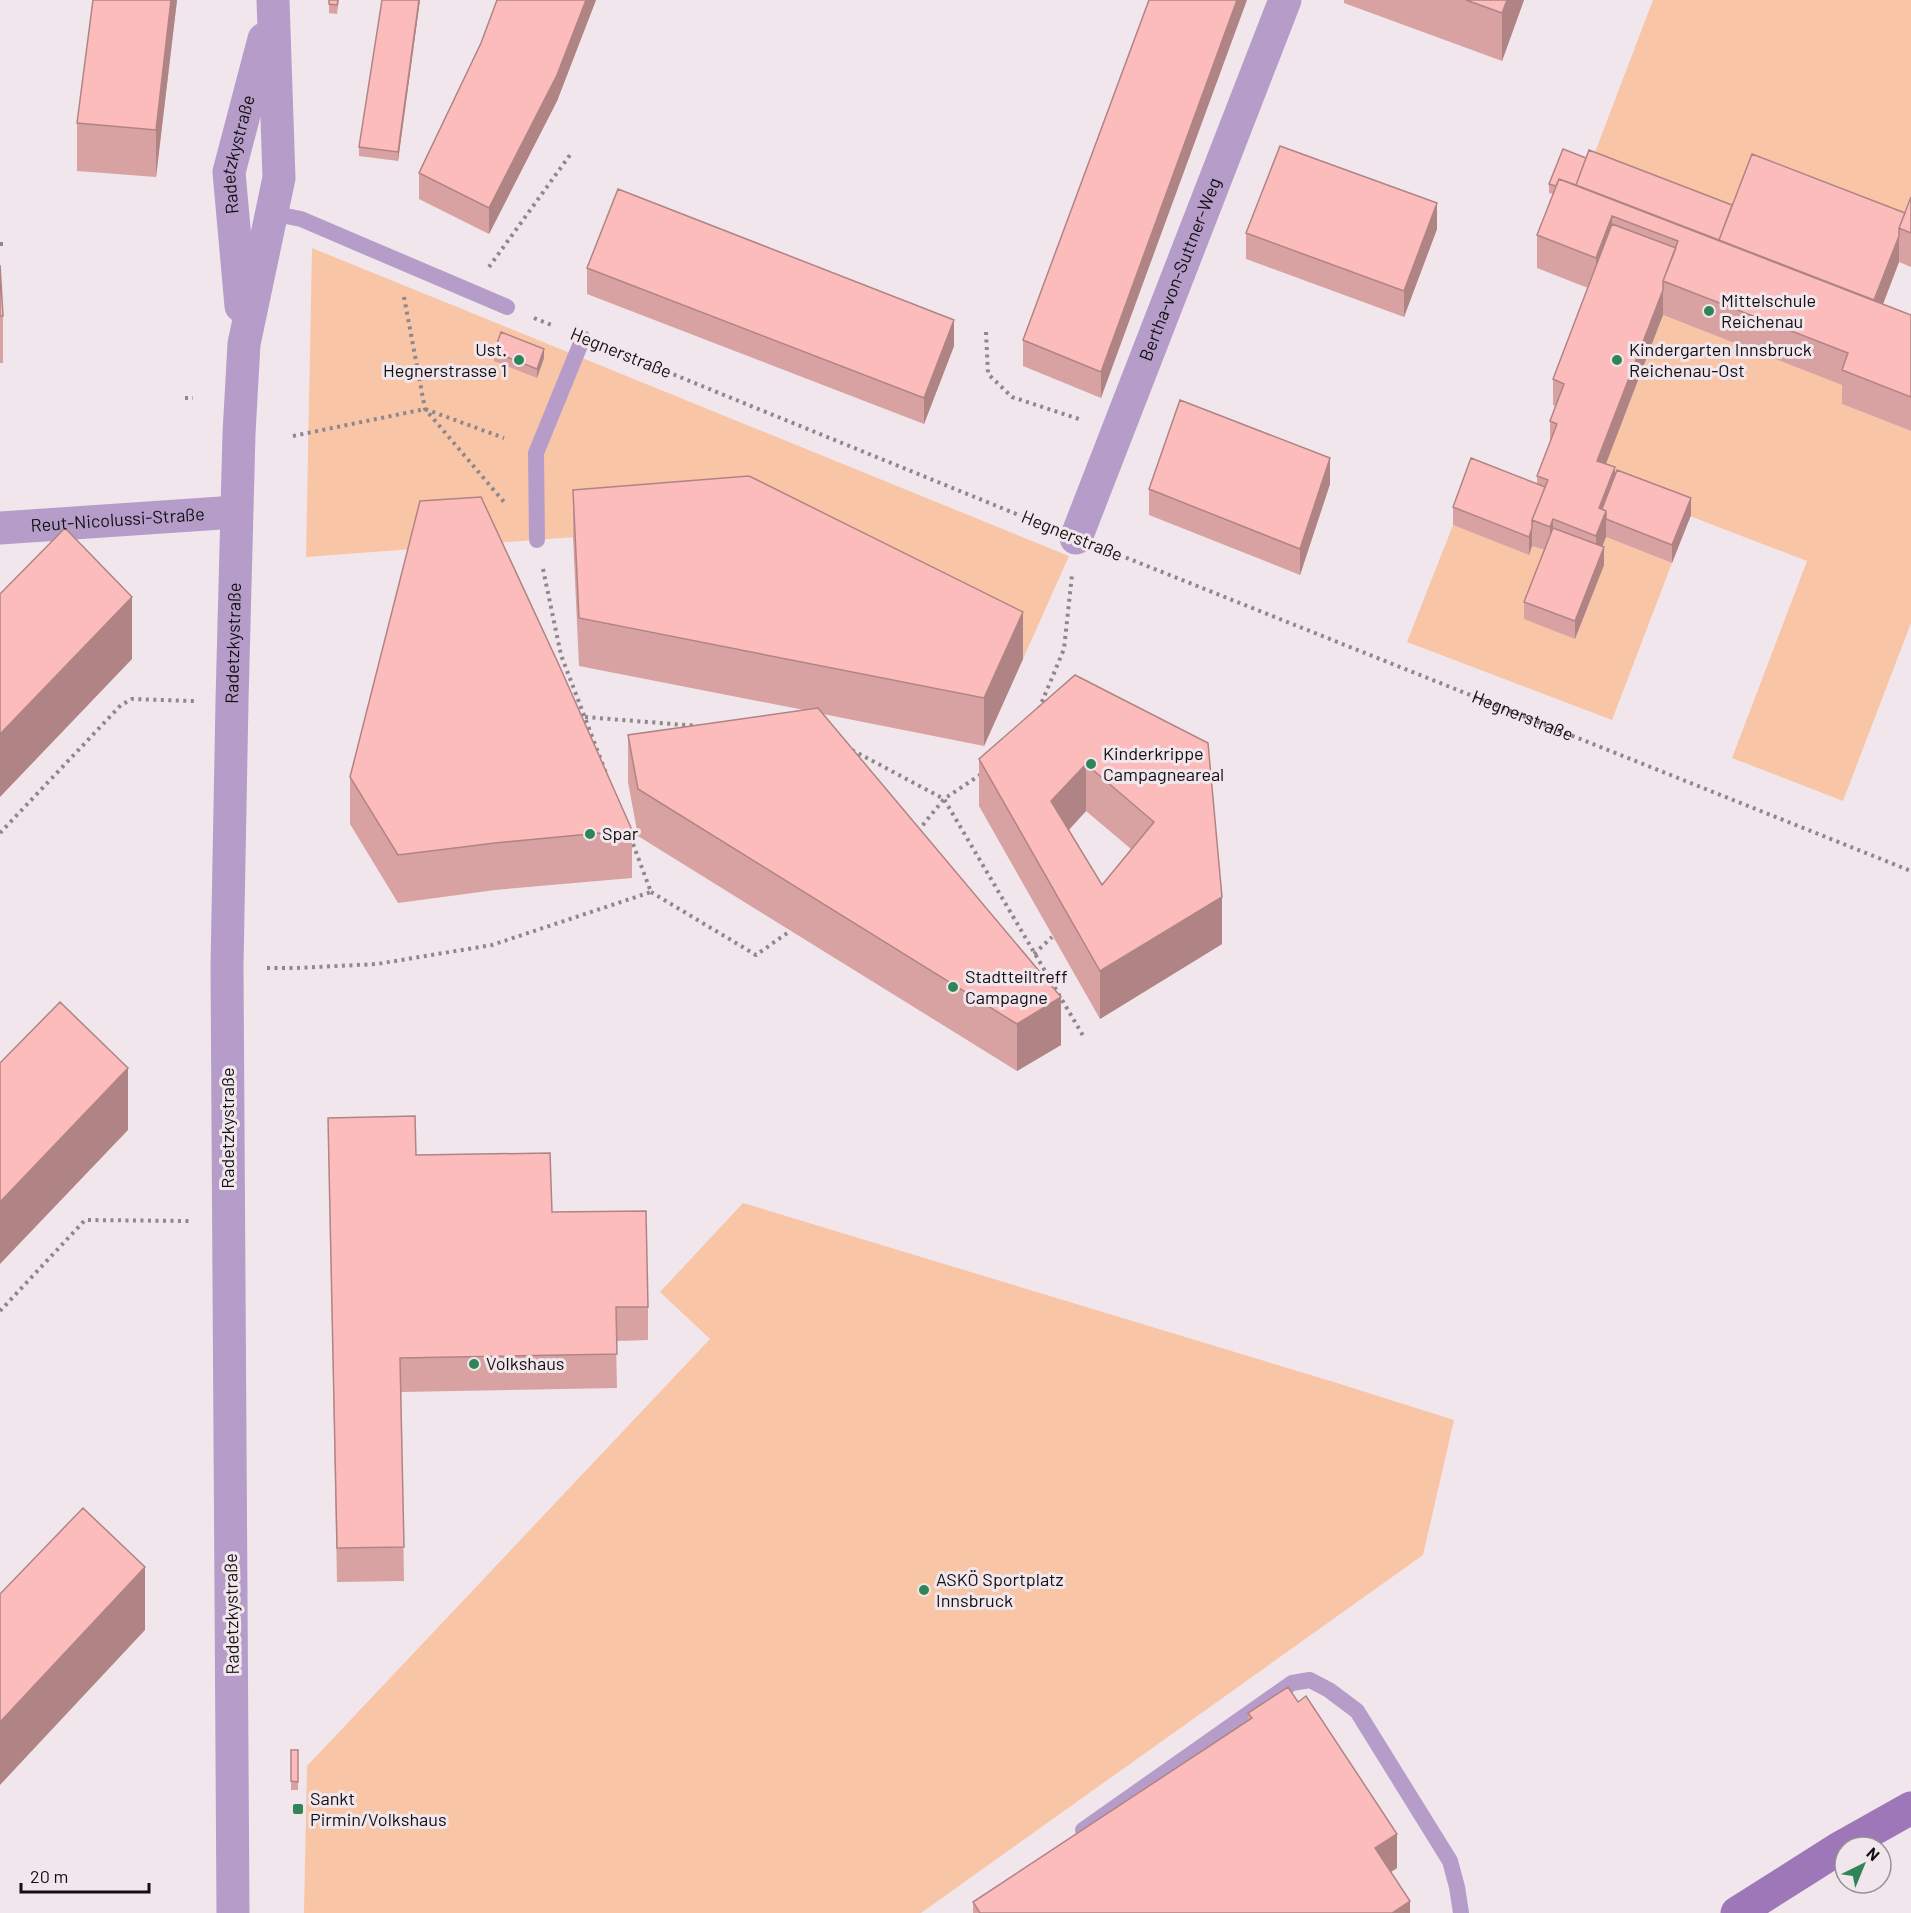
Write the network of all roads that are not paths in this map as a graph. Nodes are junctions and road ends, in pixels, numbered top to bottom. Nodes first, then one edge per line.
1 (1285, 0) edge
2 (273, 2) edge
3 (232, 206) junction
4 (271, 213) junction
5 (507, 307) road end
6 (583, 338) road end
7 (244, 344) junction
8 (236, 512) junction
9 (0, 528) edge
10 (1076, 538) road end
11 (537, 540) road end
12 (1911, 1808) edge
13 (1070, 1839) edge
14 (233, 1913) edge
15 (1461, 1913) edge
16 (1737, 1913) edge

1 - 10 street, Bertha-von-Suttner-Weg
2 - 3 street, Radetzkystraße
2 - 4 street, Radetzkystraße
3 - 4 street
3 - 7 street, Radetzkystraße
4 - 5 lane
4 - 7 street, Radetzkystraße
6 - 11 lane
7 - 8 street, Radetzkystraße
8 - 9 street, Reut-Nicolussi-Straße
8 - 14 street, Radetzkystraße
12 - 16 main road
13 - 15 lane

